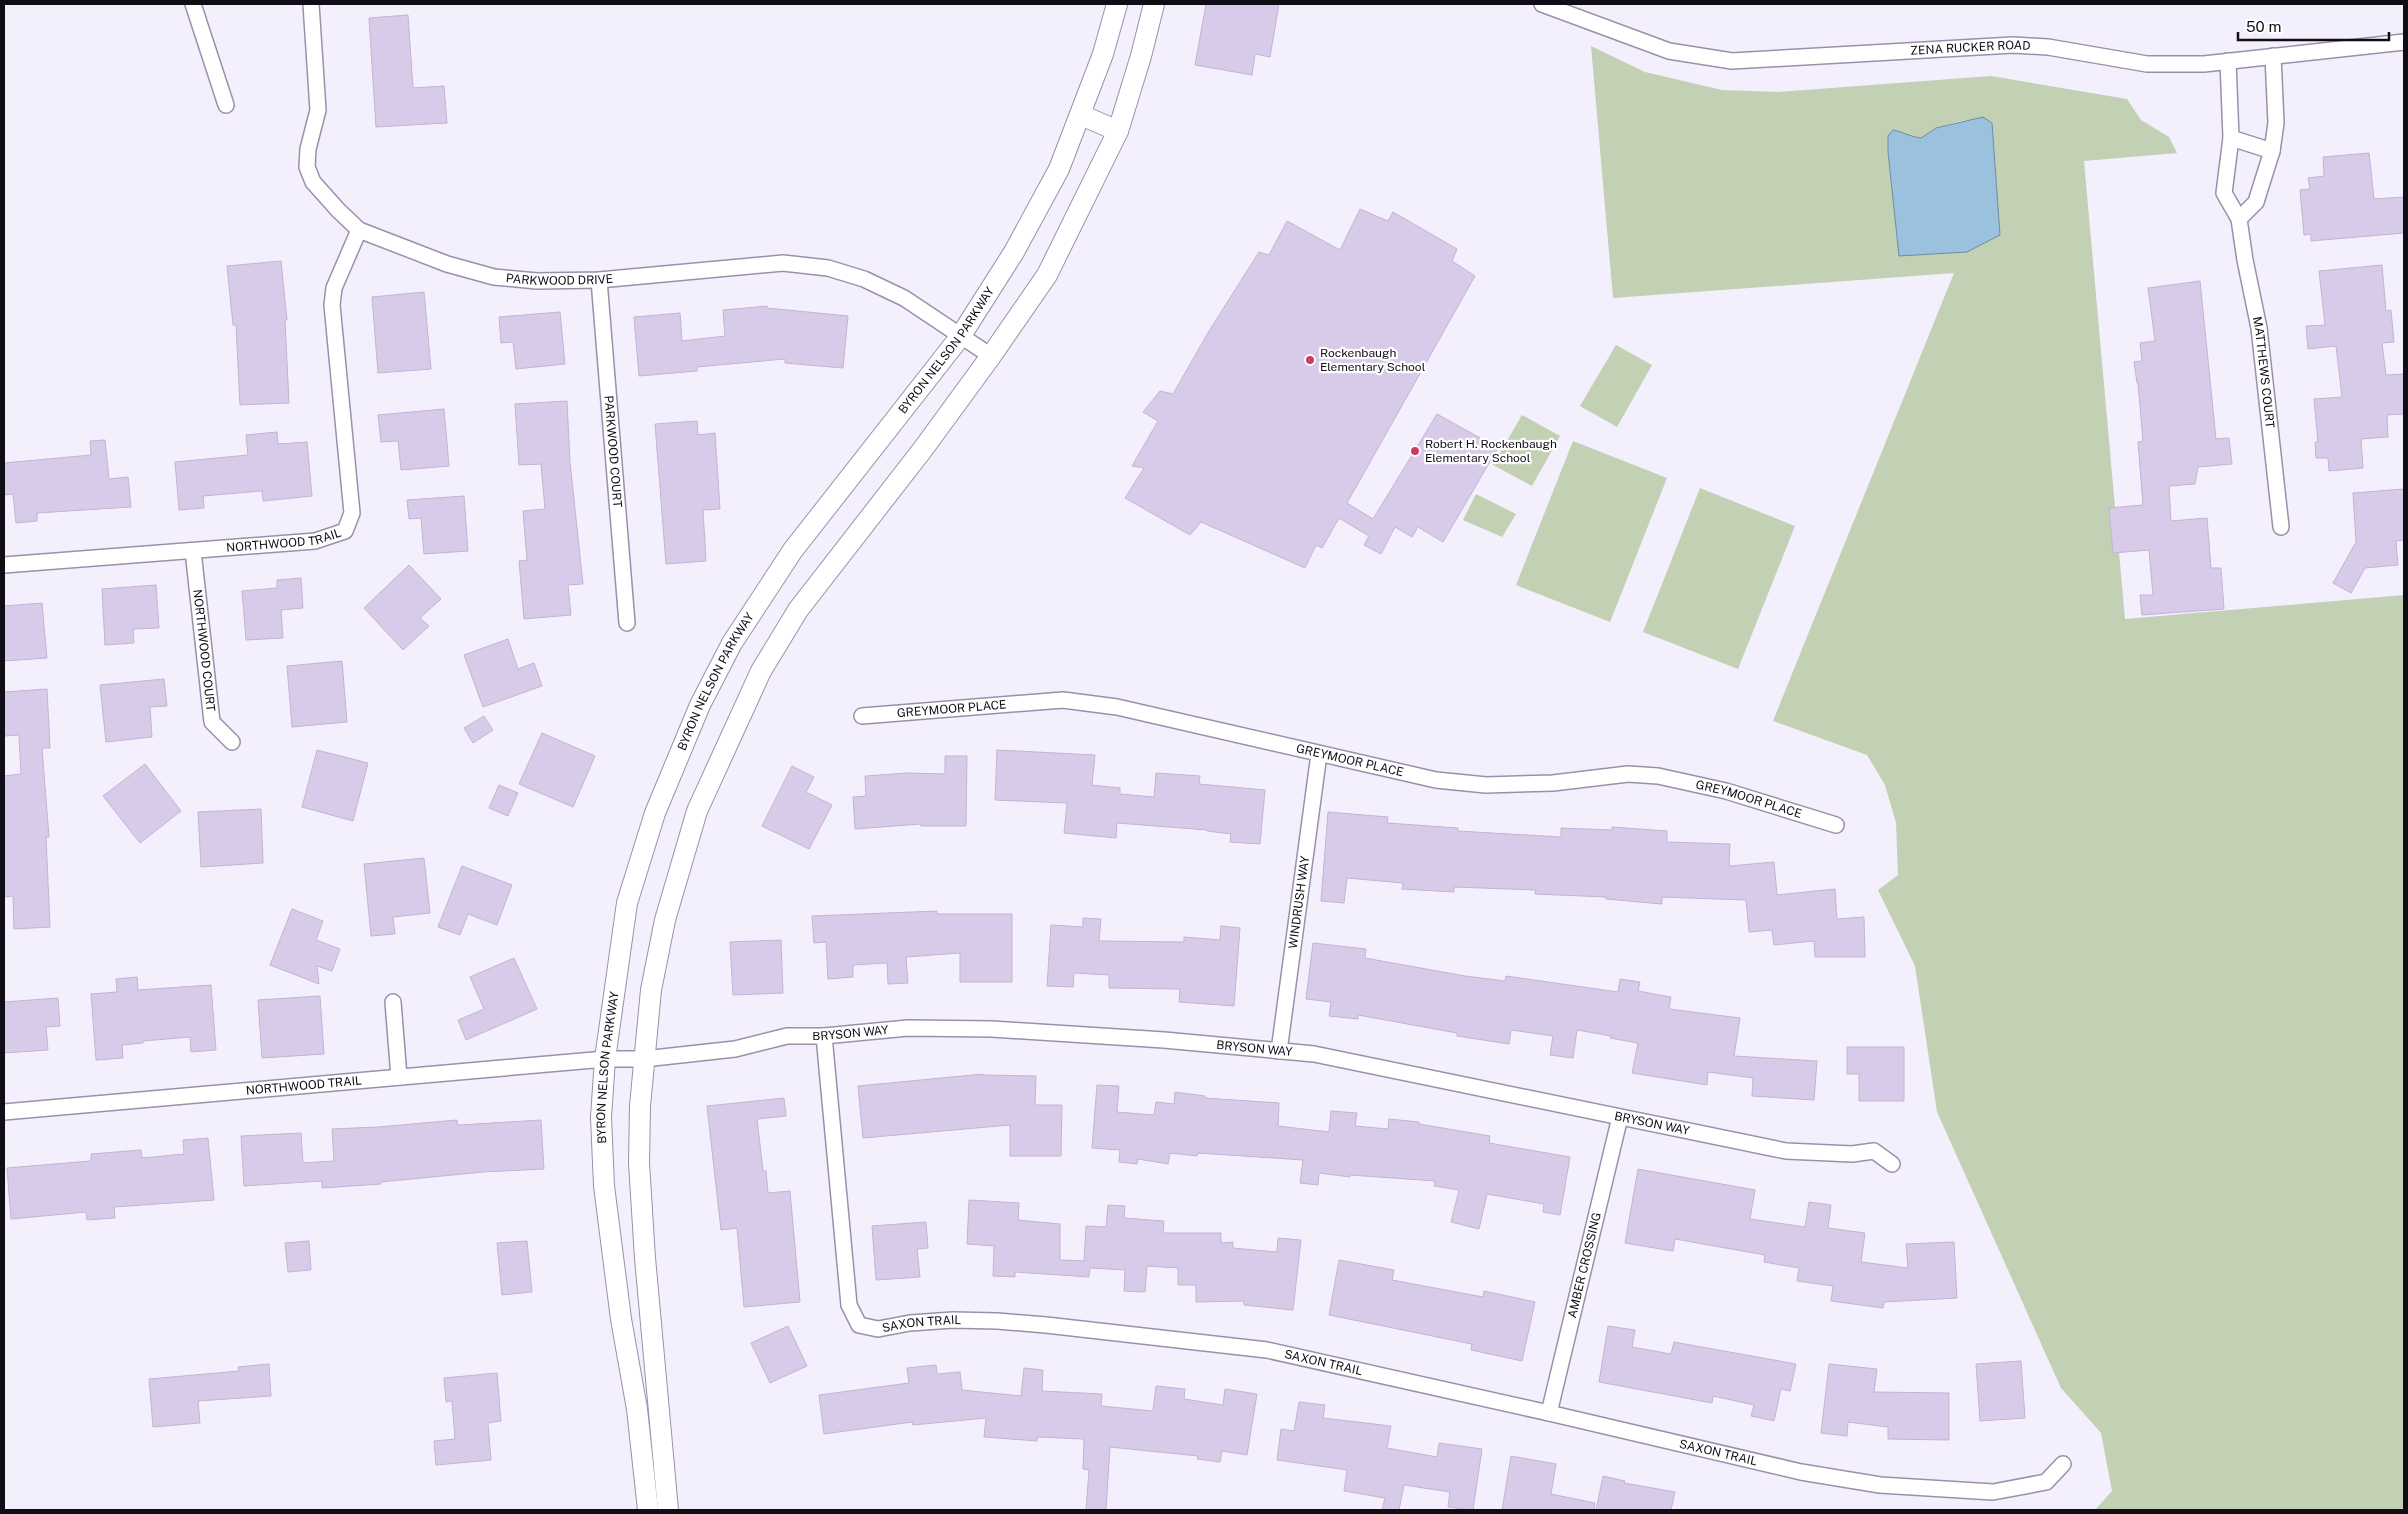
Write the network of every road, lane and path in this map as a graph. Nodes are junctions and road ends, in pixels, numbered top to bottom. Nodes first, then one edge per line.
1 (193, 4) edge
2 (311, 4) edge
3 (1116, 4) edge
4 (1154, 4) edge
5 (1542, 4) edge
6 (2404, 42) edge
7 (2273, 56) junction
8 (2228, 61) junction
9 (226, 105) dead end
10 (1082, 115) junction
11 (1118, 131) junction
12 (2231, 138) junction
13 (2272, 151) junction
14 (2239, 219) junction
15 (359, 230) junction
16 (599, 280) junction
17 (960, 337) junction
18 (991, 356) junction
19 (2281, 527) dead end
20 (193, 551) junction
21 (4, 565) edge
22 (627, 623) dead end
23 (862, 716) dead end
24 (232, 742) dead end
25 (1318, 754) junction
26 (1836, 825) dead end
27 (393, 1002) dead end
28 (824, 1036) junction
29 (1279, 1051) junction
30 (606, 1059) junction
31 (644, 1059) junction
32 (399, 1078) junction
33 (4, 1112) edge
34 (1620, 1117) junction
35 (1892, 1164) dead end
36 (1549, 1413) junction
37 (662, 1452) junction
38 (642, 1454) junction
39 (2063, 1464) dead end
40 (648, 1510) edge
41 (668, 1510) edge

1 - 9 street
2 - 15 street, PARKWOOD DRIVE
3 - 10 street, BYRON NELSON PARKWAY
4 - 11 street
5 - 8 street, ZENA RUCKER ROAD
6 - 7 street, ZENA RUCKER ROAD
7 - 8 street, ZENA RUCKER ROAD
7 - 13 street
8 - 12 street, MATTHEWS COURT
10 - 11 street
10 - 17 street, BYRON NELSON PARKWAY
11 - 18 street
12 - 13 street
12 - 14 street, MATTHEWS COURT
13 - 14 street
14 - 19 street, MATTHEWS COURT
15 - 16 street, PARKWOOD DRIVE
15 - 20 street, NORTHWOOD TRAIL
16 - 17 street, PARKWOOD DRIVE
16 - 22 street, PARKWOOD COURT
17 - 18 street, PARKWOOD DRIVE
17 - 30 street, BYRON NELSON PARKWAY
18 - 31 street
20 - 21 street, NORTHWOOD TRAIL
20 - 24 street, NORTHWOOD COURT
23 - 25 street, GREYMOOR PLACE
25 - 26 street, GREYMOOR PLACE
25 - 29 street, WINDRUSH WAY
27 - 32 street
28 - 29 street, BRYSON WAY
28 - 31 street, BRYSON WAY
28 - 36 street, SAXON TRAIL
29 - 34 street, BRYSON WAY
30 - 31 street, BRYSON WAY
30 - 32 street, NORTHWOOD TRAIL
30 - 38 street, BYRON NELSON PARKWAY
31 - 37 street
32 - 33 street, NORTHWOOD TRAIL
34 - 35 street, BRYSON WAY
34 - 36 street, AMBER CROSSING
36 - 39 street, SAXON TRAIL
37 - 38 street
37 - 41 street
38 - 40 street, BYRON NELSON PARKWAY

